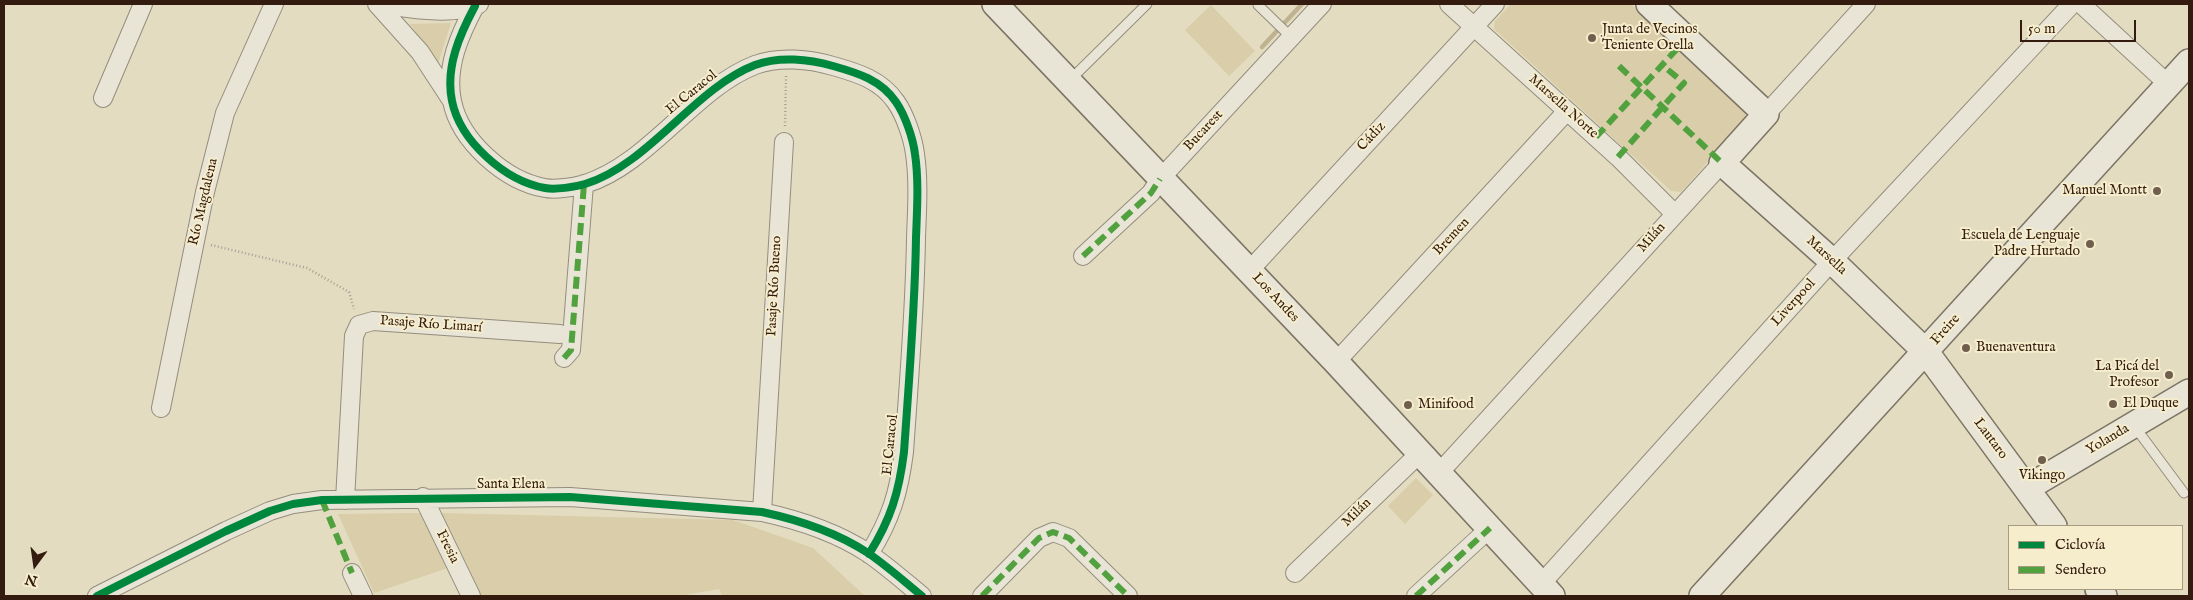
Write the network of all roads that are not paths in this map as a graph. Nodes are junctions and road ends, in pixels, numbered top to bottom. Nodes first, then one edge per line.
1 (143, 4) edge
2 (274, 4) edge
3 (376, 4) edge
4 (382, 4) edge
5 (996, 4) edge
6 (1147, 4) edge
7 (1260, 4) edge
8 (1322, 4) edge
9 (1449, 4) edge
10 (1495, 4) edge
11 (1866, 4) edge
12 (2072, 4) edge
13 (2081, 4) edge
14 (477, 5) edge
15 (1656, 6) edge
16 (1474, 26) junction
17 (1291, 38) junction
18 (2189, 62) edge
19 (1069, 81) junction
20 (2168, 84) junction
21 (103, 98) dead end
22 (452, 101) junction
23 (1568, 111) junction
24 (1766, 114) junction
25 (784, 142) road end
26 (1722, 163) junction
27 (1160, 179) junction
28 (584, 184) junction
29 (1674, 213) junction
30 (1083, 256) dead end
31 (1832, 261) junction
32 (1249, 271) junction
33 (560, 334) dead end
34 (1926, 352) junction
35 (564, 358) dead end
36 (1336, 362) junction
37 (2189, 392) edge
38 (161, 408) dead end
39 (2133, 425) junction
40 (1420, 453) junction
41 (1439, 473) junction
42 (2027, 488) junction
43 (2184, 493) dead end
44 (423, 497) junction
45 (345, 500) junction
46 (762, 512) junction
47 (2053, 525) edge
48 (1490, 528) junction
49 (869, 554) junction
50 (352, 573) dead end
51 (1295, 573) dead end
52 (1549, 593) edge
53 (98, 596) edge
54 (363, 596) edge
55 (471, 596) edge
56 (922, 596) edge
57 (982, 596) edge
58 (1128, 596) edge
59 (1416, 596) edge
60 (1702, 596) edge

1 - 21 street
2 - 38 street, Río Magdalena
3 - 22 street, El Caracol
4 - 14 street
5 - 19 street, Los Andes
6 - 19 lane
7 - 17 lane
8 - 17 street, Bucarest
9 - 16 street, Marsella Norte
10 - 16 street, Cádiz
11 - 24 street, Milán
12 - 31 street, Liverpool
13 - 20 street
14 - 22 street, El Caracol
15 - 24 street
16 - 23 street, Marsella Norte
16 - 32 street, Cádiz
17 - 27 street, Bucarest
18 - 20 street, Freire
19 - 27 street, Los Andes
20 - 34 street, Freire
22 - 28 street, El Caracol
23 - 29 street, Marsella Norte
23 - 36 street, Bremen
24 - 26 street, Milán
25 - 46 street, Pasaje Río Bueno
26 - 29 street, Milán
26 - 31 street, Marsella
27 - 30 street, Bucarest
27 - 32 street, Los Andes
28 - 35 street
28 - 49 street, El Caracol
29 - 41 street, Milán
31 - 34 street, Marsella
31 - 52 street, Liverpool
32 - 36 street, Los Andes
33 - 45 street, Pasaje Río Limarí
34 - 42 street, Lautaro
34 - 60 street, Freire
36 - 40 street, Los Andes
37 - 39 street, Yolanda
39 - 42 street, Yolanda
39 - 43 lane
40 - 41 street, Los Andes
40 - 51 street, Milán
41 - 48 street, Los Andes
42 - 47 street, Lautaro
44 - 45 street, Santa Elena
44 - 46 street, Santa Elena
44 - 55 street, Fresia
45 - 53 street, Santa Elena
46 - 49 street, Santa Elena
48 - 52 street, Los Andes
48 - 59 street
49 - 56 street, Santa Elena
50 - 54 street
57 - 58 street

